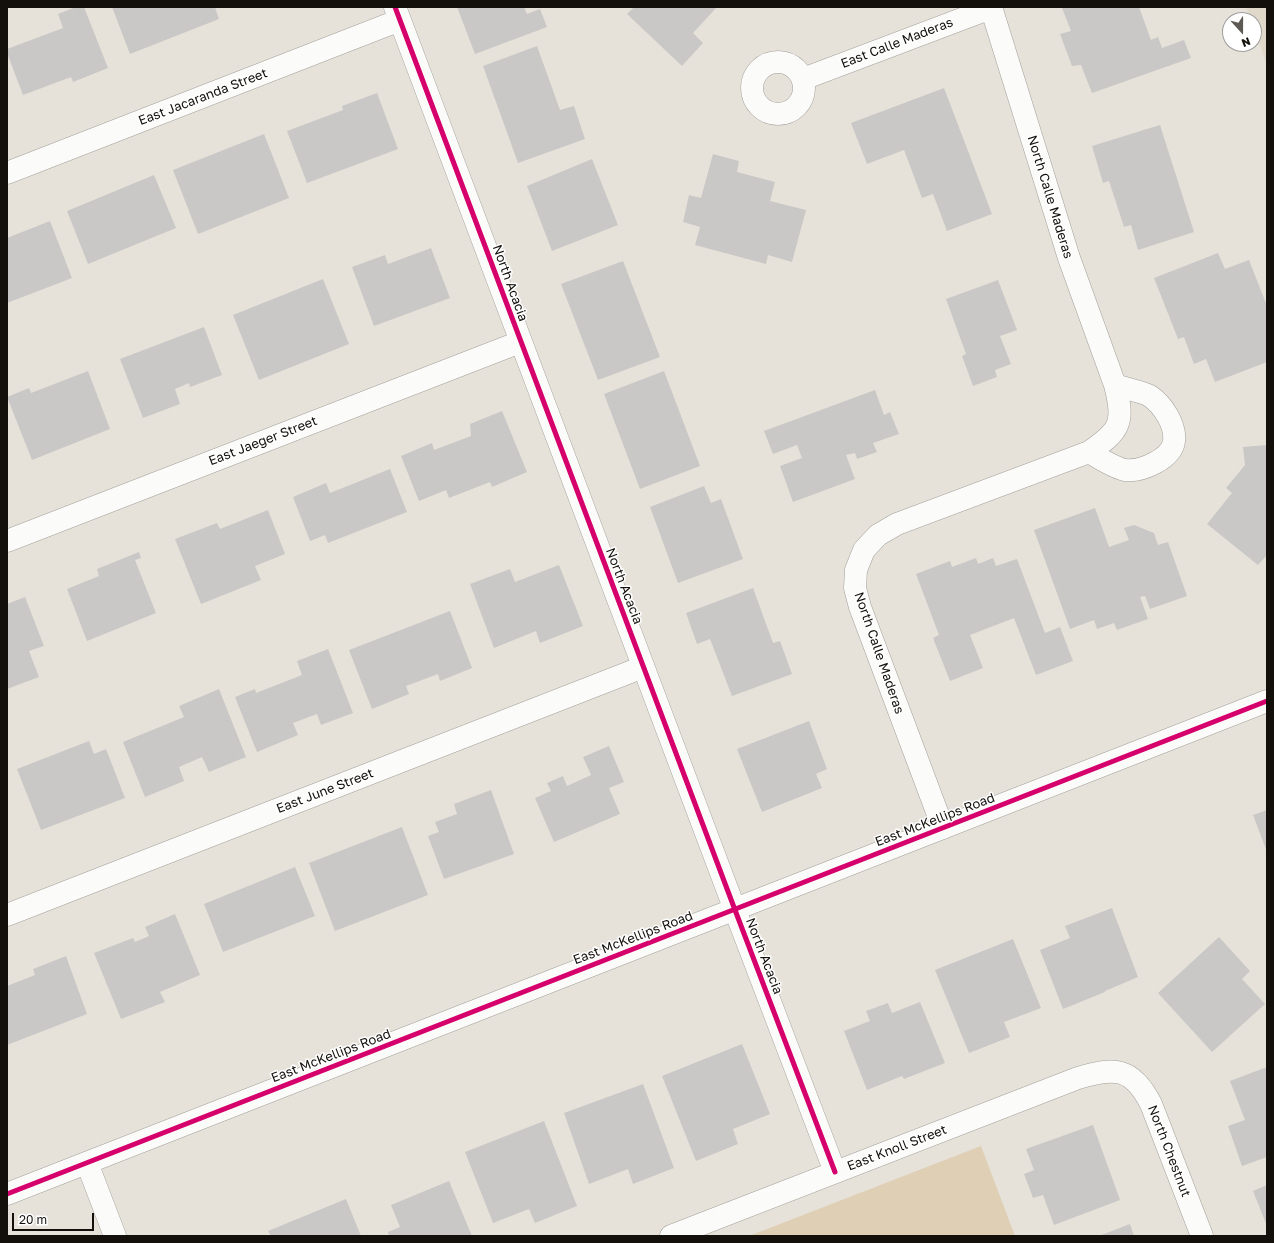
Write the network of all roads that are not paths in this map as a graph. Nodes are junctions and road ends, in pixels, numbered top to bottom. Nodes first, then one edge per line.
1 (991, 7) edge
2 (397, 14) edge
3 (803, 79) dead end
4 (7, 173) edge
5 (520, 342) junction
6 (1115, 385) junction
7 (1089, 452) junction
8 (7, 541) edge
9 (643, 667) junction
10 (1267, 702) edge
11 (943, 828) junction
12 (734, 910) junction
13 (7, 915) edge
14 (1125, 1074) joint
15 (87, 1163) junction
16 (835, 1172) junction
17 (7, 1194) edge
18 (115, 1236) edge
19 (671, 1236) edge
20 (1202, 1236) edge

1 - 3 street, East Calle Maderas
1 - 6 street, North Calle Maderas
2 - 4 street, East Jacaranda Street
2 - 5 street, North Acacia
5 - 8 street, East Jaeger Street
5 - 9 street, North Acacia
6 - 7 street, North Calle Maderas
6 - 7 street
7 - 11 street, North Calle Maderas
9 - 12 street, North Acacia
9 - 13 street, East June Street
10 - 11 street, East McKellips Road
11 - 12 street, East McKellips Road
12 - 15 street, East McKellips Road
12 - 16 street, North Acacia
14 - 16 street, East Knoll Street
14 - 20 street, North Chestnut
15 - 17 street, East McKellips Road
15 - 18 street
16 - 19 street, East Knoll Street

